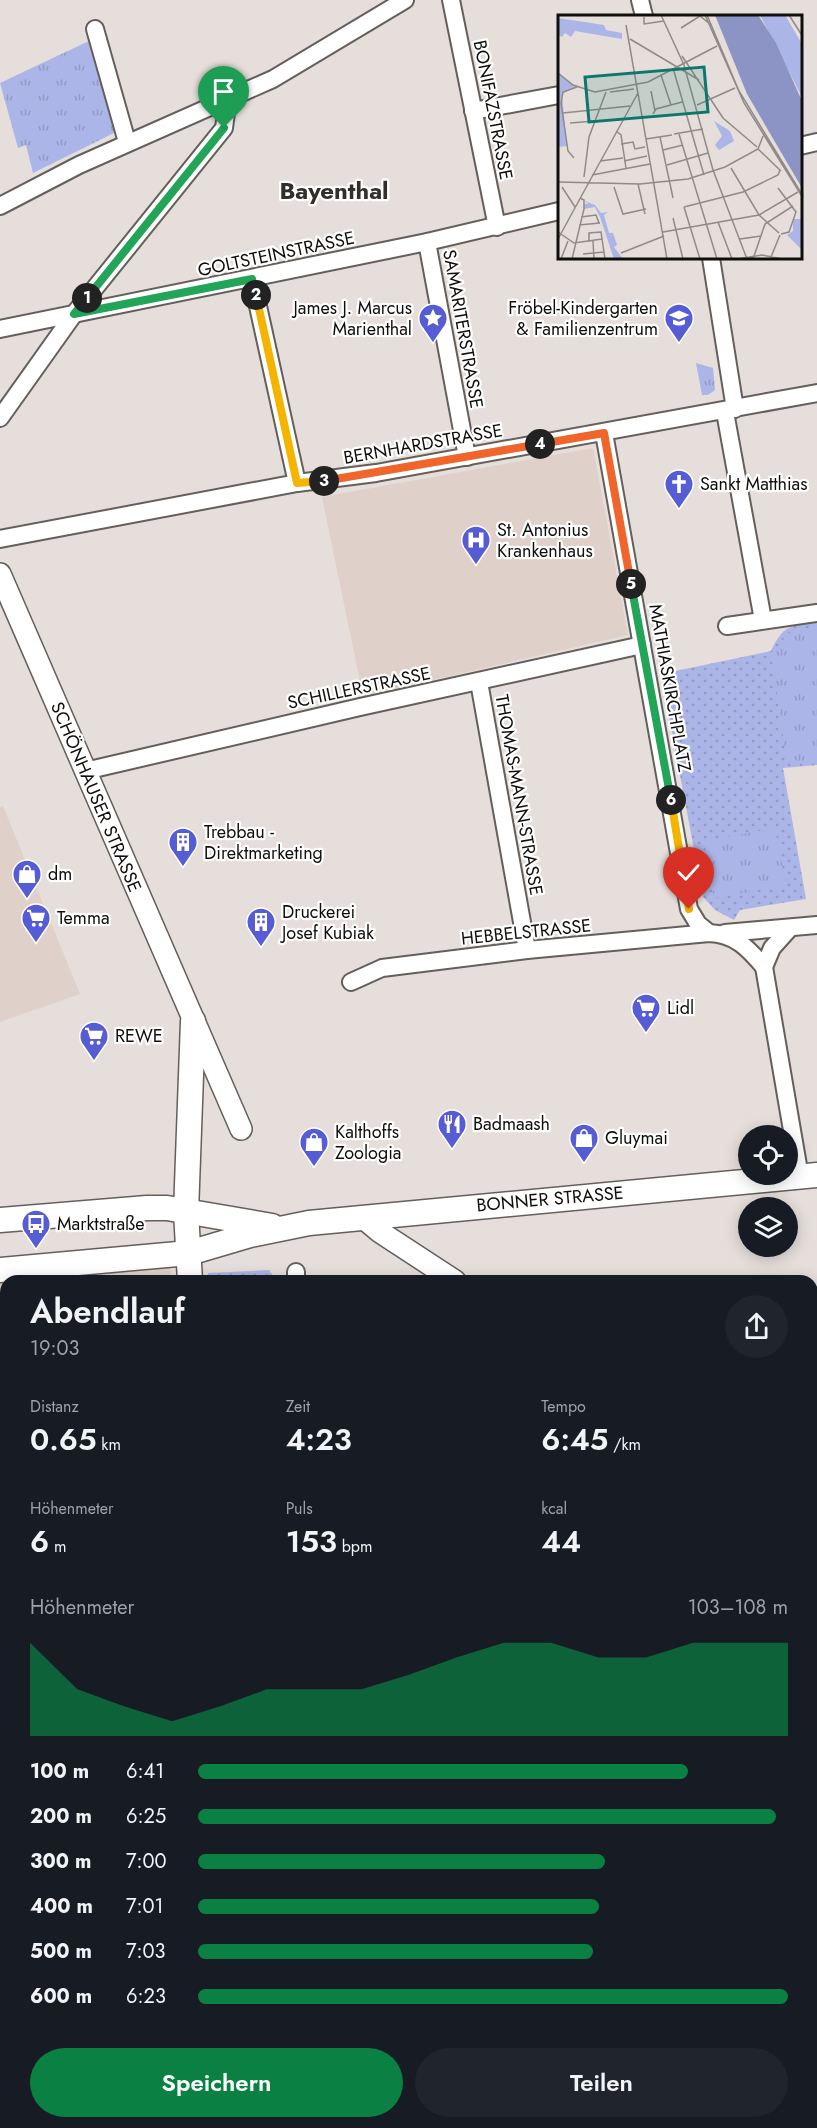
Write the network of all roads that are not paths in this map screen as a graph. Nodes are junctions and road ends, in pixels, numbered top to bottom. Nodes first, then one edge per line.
1 (405, 0) edge
2 (451, 0) edge
3 (640, 0) edge
4 (644, 15) edge
5 (95, 29) dead end
6 (558, 95) edge
7 (228, 98) junction
8 (473, 111) junction
9 (128, 142) junction
10 (817, 142) edge
11 (802, 146) edge
12 (0, 206) edge
13 (558, 211) edge
14 (496, 227) junction
15 (428, 242) junction
16 (711, 260) edge
17 (252, 279) junction
18 (74, 314) junction
19 (0, 329) edge
20 (817, 393) edge
21 (730, 411) junction
22 (0, 418) edge
23 (604, 433) junction
24 (467, 457) junction
25 (297, 483) junction
26 (0, 539) edge
27 (0, 574) edge
28 (817, 613) edge
29 (763, 620) junction
30 (727, 627) dead end
31 (642, 645) junction
32 (479, 682) junction
33 (85, 771) junction
34 (817, 925) edge
35 (790, 928) junction
36 (714, 933) junction
37 (527, 950) junction
38 (764, 967) junction
39 (351, 982) dead end
40 (193, 1021) junction
41 (241, 1129) dead end
42 (809, 1176) edge
43 (362, 1217) junction
44 (0, 1220) edge
45 (187, 1220) junction
46 (283, 1228) junction
47 (189, 1253) junction
48 (0, 1270) edge
49 (190, 1275) edge
50 (446, 1275) edge

1 - 7 street
2 - 8 street, BONIFAZSTRASSE
3 - 4 street
5 - 9 street
6 - 8 street
7 - 9 street
7 - 18 street
8 - 14 street, BONIFAZSTRASSE
9 - 12 street
10 - 11 street
13 - 14 street, GOLTSTEINSTRASSE
14 - 15 street, GOLTSTEINSTRASSE
15 - 17 street, GOLTSTEINSTRASSE
15 - 24 street, SAMARITERSTRASSE
16 - 21 street
17 - 18 street, GOLTSTEINSTRASSE
17 - 25 street
18 - 19 street, GOLTSTEINSTRASSE
18 - 22 street
20 - 21 street, BERNHARDSTRASSE
21 - 23 street, BERNHARDSTRASSE
21 - 29 street
23 - 24 street, BERNHARDSTRASSE
23 - 31 street, MATHIASKIRCHPLATZ
24 - 25 street, BERNHARDSTRASSE
25 - 26 street, BERNHARDSTRASSE
27 - 33 street, SCHÖNHAUSER STRASSE
28 - 29 street
29 - 30 street
31 - 32 street, SCHILLERSTRASSE
31 - 36 street, MATHIASKIRCHPLATZ
32 - 33 street, SCHILLERSTRASSE
32 - 37 street, THOMAS-MANN-STRASSE
33 - 40 street, SCHÖNHAUSER STRASSE
34 - 35 street
35 - 36 street
35 - 38 street
36 - 37 street, HEBBELSTRASSE
36 - 38 street, MATHIASKIRCHPLATZ
37 - 39 street, HEBBELSTRASSE
38 - 42 street
40 - 41 street, SCHÖNHAUSER STRASSE
40 - 45 main road, SCHÖNHAUSER STRASSE
42 - 43 main road, BONNER STRASSE
43 - 46 main road, BONNER STRASSE
43 - 50 street
44 - 45 main road, BONNER STRASSE
45 - 46 main road, BONNER STRASSE
45 - 47 main road
46 - 47 main road, BONNER STRASSE
47 - 48 main road, BONNER STRASSE
47 - 49 main road

